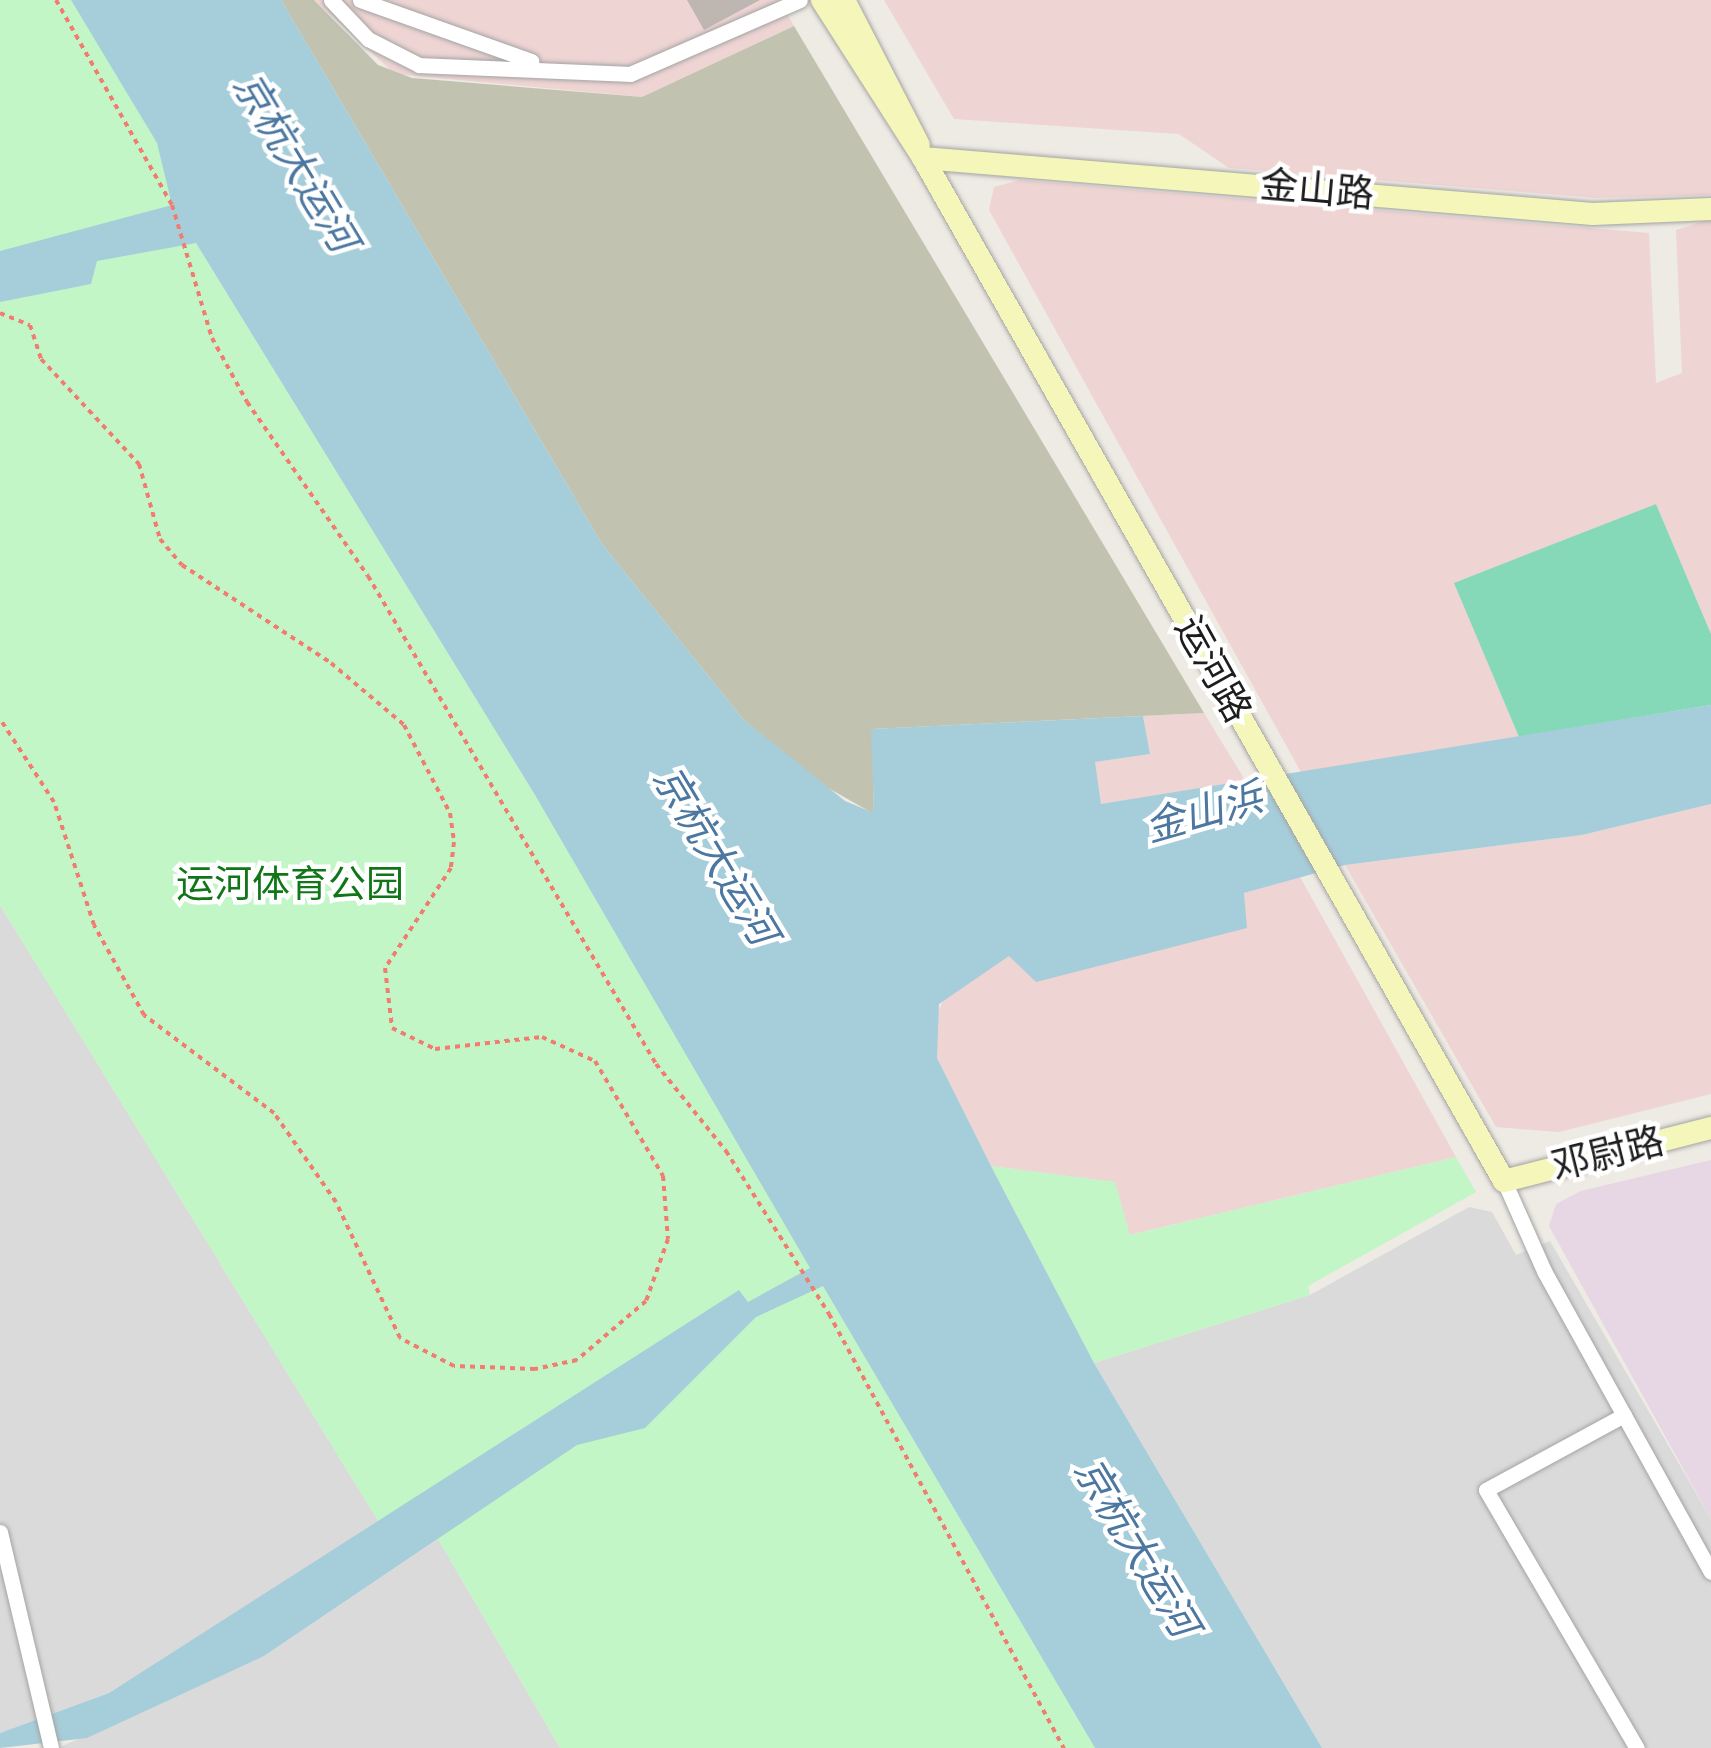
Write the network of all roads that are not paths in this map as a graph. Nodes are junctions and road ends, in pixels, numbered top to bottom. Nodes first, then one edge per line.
1 (332, 0) edge
2 (360, 0) edge
3 (800, 0) edge
4 (822, 0) edge
5 (844, 0) edge
6 (540, 64) junction
7 (923, 158) junction
8 (1711, 209) edge
9 (1711, 1128) edge
10 (1504, 1181) junction
11 (1624, 1415) junction
12 (0, 1532) edge
13 (1711, 1572) edge
14 (51, 1748) edge
15 (1637, 1748) edge

1 - 6 street
2 - 6 street
3 - 6 street
4 - 7 street, 运河路
5 - 7 street, 运河路
7 - 8 street, 金山路
7 - 10 street, 运河路
9 - 10 street, 邓尉路
10 - 11 street
11 - 13 street
11 - 15 street
12 - 14 street

